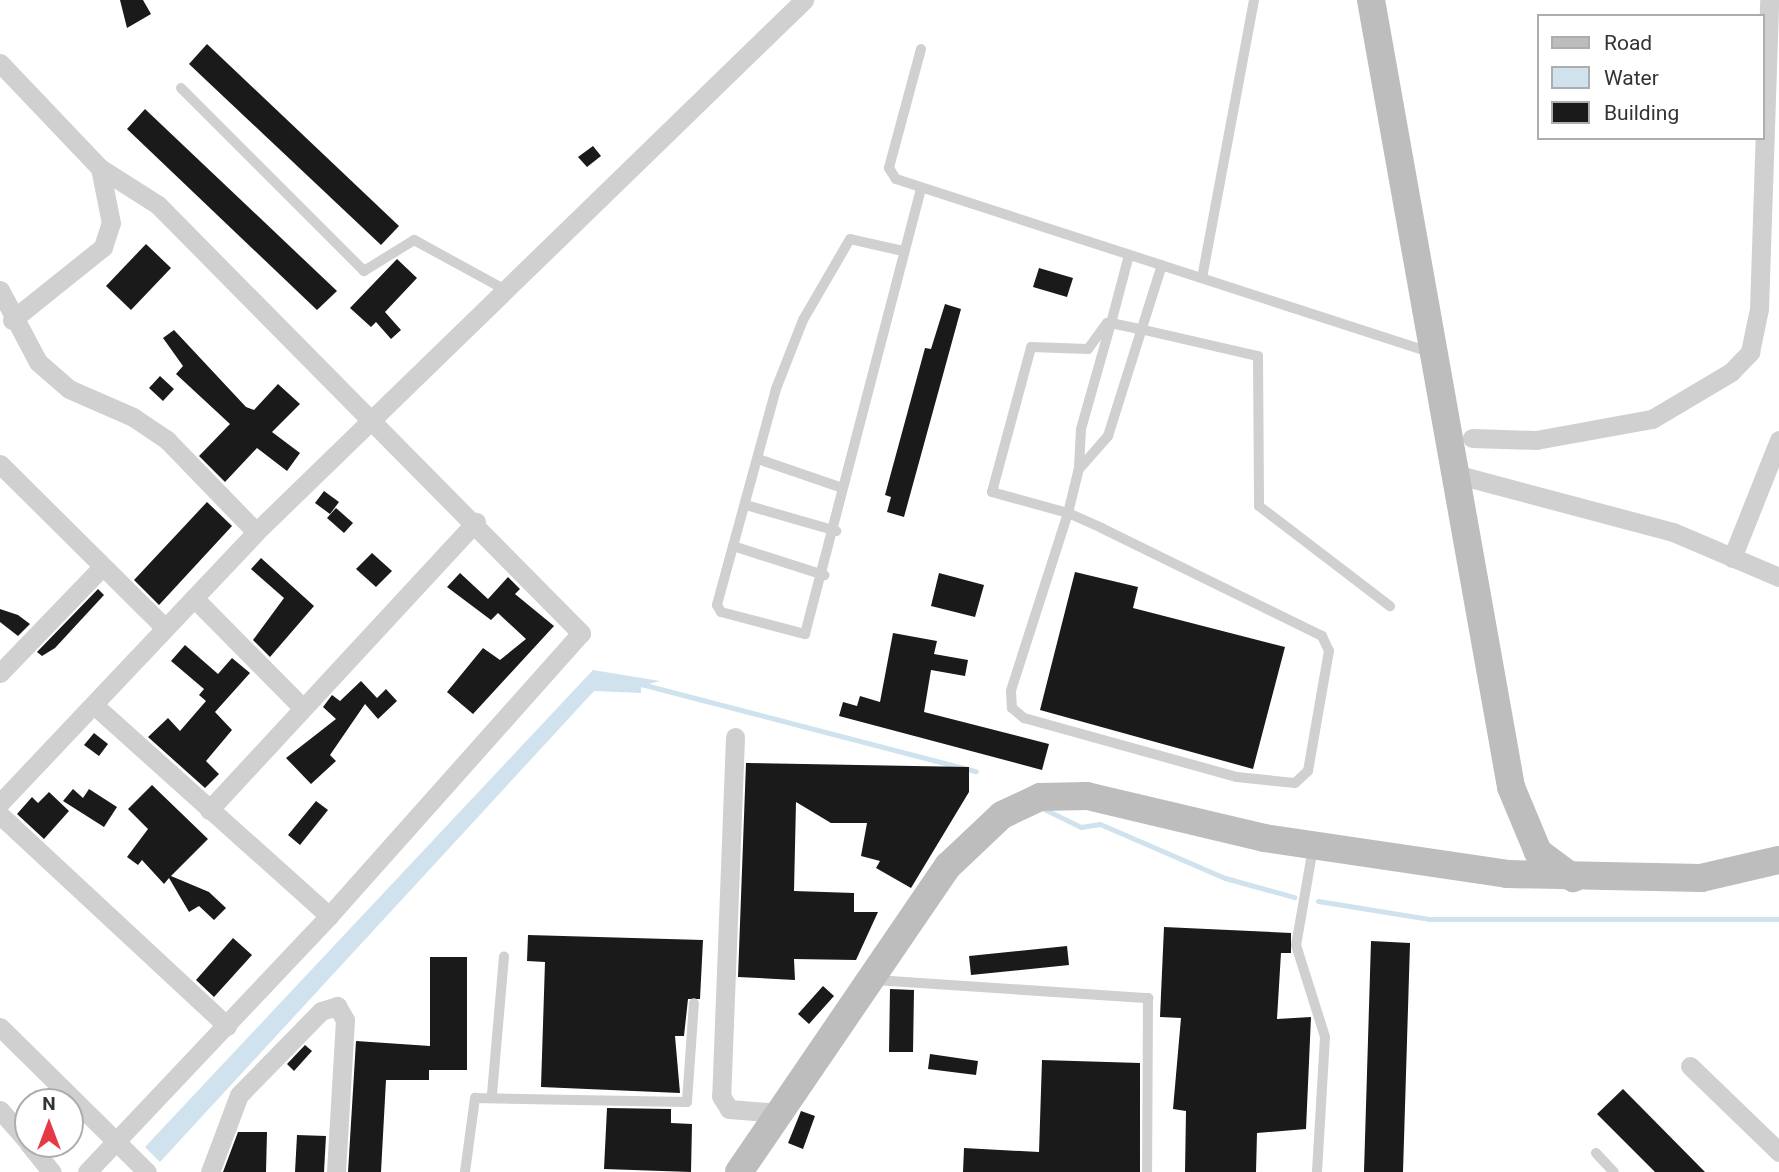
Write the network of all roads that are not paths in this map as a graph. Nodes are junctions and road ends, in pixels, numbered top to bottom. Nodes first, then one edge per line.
1 (804, 0) edge
2 (1254, 0) edge
3 (1371, 0) edge
4 (1769, 0) edge
5 (921, 49) dead end
6 (0, 64) edge
7 (181, 88) dead end
8 (1765, 124) edge
9 (1764, 140) edge
10 (100, 169) junction
11 (921, 188) junction
12 (903, 251) junction
13 (1129, 255) junction
14 (1162, 265) junction
15 (1202, 278) junction
16 (504, 289) junction
17 (0, 290) edge
18 (12, 320) junction
19 (1111, 323) junction
20 (1140, 328) junction
21 (1433, 354) junction
22 (370, 422) junction
23 (1472, 438) dead end
24 (1779, 440) edge
25 (758, 459) junction
26 (0, 464) edge
27 (1079, 468) junction
28 (1455, 474) junction
29 (840, 487) junction
30 (746, 505) junction
31 (1068, 513) junction
32 (476, 522) junction
33 (836, 531) junction
34 (256, 532) junction
35 (733, 546) junction
36 (1732, 558) junction
37 (100, 569) junction
38 (824, 575) junction
39 (1779, 577) edge
40 (194, 598) junction
41 (1391, 606) dead end
42 (164, 627) junction
43 (0, 673) edge
44 (94, 705) junction
45 (302, 707) junction
46 (735, 737) dead end
47 (0, 803) edge
48 (209, 810) junction
49 (0, 815) edge
50 (1313, 847) junction
51 (1779, 860) edge
52 (1573, 878) junction
53 (329, 916) junction
54 (504, 957) dead end
55 (874, 980) junction
56 (694, 1003) dead end
57 (227, 1026) junction
58 (0, 1027) edge
59 (1690, 1066) dead end
60 (492, 1094) junction
61 (0, 1110) edge
62 (779, 1113) junction
63 (14, 1126) edge
64 (119, 1142) junction
65 (1779, 1152) edge
66 (1596, 1153) dead end
67 (41, 1158) edge
68 (52, 1172) edge
69 (88, 1172) edge
70 (147, 1172) edge
71 (210, 1172) edge
72 (336, 1172) edge
73 (465, 1172) edge
74 (739, 1172) edge
75 (1147, 1172) edge
76 (1317, 1172) edge
77 (1614, 1172) edge

1 - 16 street
2 - 15 lane
3 - 21 street
4 - 8 street
5 - 11 lane
6 - 10 street
7 - 16 lane
9 - 23 street
10 - 18 street
10 - 22 street
11 - 12 lane
11 - 13 lane
12 - 25 lane
12 - 29 lane
13 - 14 lane
13 - 19 lane
14 - 15 lane
14 - 20 lane
15 - 21 lane
16 - 22 street
17 - 18 street
18 - 34 street
19 - 20 lane
19 - 27 lane
19 - 31 lane
20 - 27 lane
20 - 41 lane
21 - 28 street
22 - 32 street
22 - 34 street
24 - 36 street
25 - 29 lane
25 - 30 lane
26 - 37 street
27 - 31 lane
28 - 36 street
28 - 52 street
29 - 33 lane
30 - 33 lane
30 - 35 lane
31 - 31 lane
32 - 45 street
32 - 53 street
33 - 38 lane
34 - 40 street
35 - 38 lane
35 - 38 lane
36 - 39 street
37 - 42 street
37 - 43 street
40 - 42 street
40 - 45 street
42 - 44 street
44 - 47 street
44 - 48 street
45 - 48 street
46 - 62 street
48 - 53 street
49 - 57 street
50 - 52 street
50 - 55 street
50 - 76 lane
51 - 52 street
53 - 57 street
54 - 60 lane
55 - 62 street
55 - 75 lane
56 - 60 lane
57 - 64 street
58 - 64 street
59 - 65 street
60 - 73 lane
61 - 63 street
62 - 74 street
64 - 69 street
64 - 70 street
66 - 77 lane
67 - 68 street
71 - 72 street

